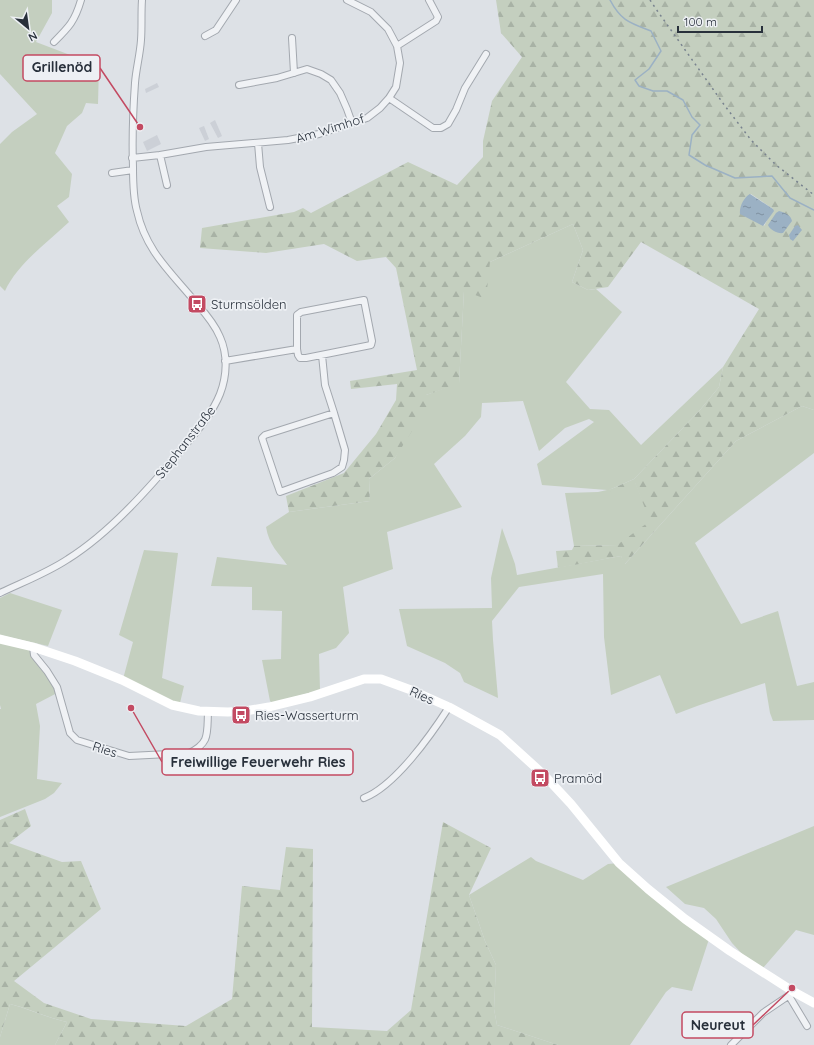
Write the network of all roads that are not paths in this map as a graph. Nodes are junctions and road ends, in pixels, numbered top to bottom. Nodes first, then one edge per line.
1 (81, 0) edge
2 (142, 0) edge
3 (236, 0) edge
4 (347, 0) edge
5 (429, 0) edge
6 (205, 36) dead end
7 (292, 38) dead end
8 (54, 42) dead end
9 (397, 46) junction
10 (486, 54) dead end
11 (294, 73) junction
12 (239, 85) dead end
13 (389, 98) junction
14 (352, 123) junction
15 (258, 143) junction
16 (160, 155) junction
17 (132, 158) junction
18 (133, 170) junction
19 (112, 173) dead end
20 (167, 185) dead end
21 (270, 207) dead end
22 (297, 349) junction
23 (322, 355) junction
24 (226, 361) junction
25 (334, 413) junction
26 (0, 593) edge
27 (0, 639) edge
28 (33, 647) junction
29 (449, 707) junction
30 (208, 712) junction
31 (364, 798) dead end
32 (792, 994) junction
33 (814, 1003) edge
34 (807, 1026) dead end
35 (731, 1045) edge

1 - 8 street
2 - 17 street, Stephanstraße
3 - 6 street
4 - 9 street, Am Wimhof
5 - 9 street
7 - 11 street
9 - 13 street, Am Wimhof
10 - 13 street
11 - 12 street
11 - 14 street
13 - 14 street, Am Wimhof
14 - 15 street, Am Wimhof
15 - 16 street, Am Wimhof
15 - 21 street
16 - 17 street, Am Wimhof
16 - 20 street
17 - 18 street, Stephanstraße
18 - 19 street
18 - 24 street, Stephanstraße
22 - 23 street
22 - 23 street
22 - 24 street
23 - 25 street
24 - 26 street, Stephanstraße
25 - 25 street
27 - 28 street, Ries
28 - 30 street, Ries
28 - 30 street, Ries
29 - 30 street, Ries
29 - 31 street, Ries
29 - 32 street, Ries
32 - 33 street, Ries
32 - 34 street
32 - 35 street

